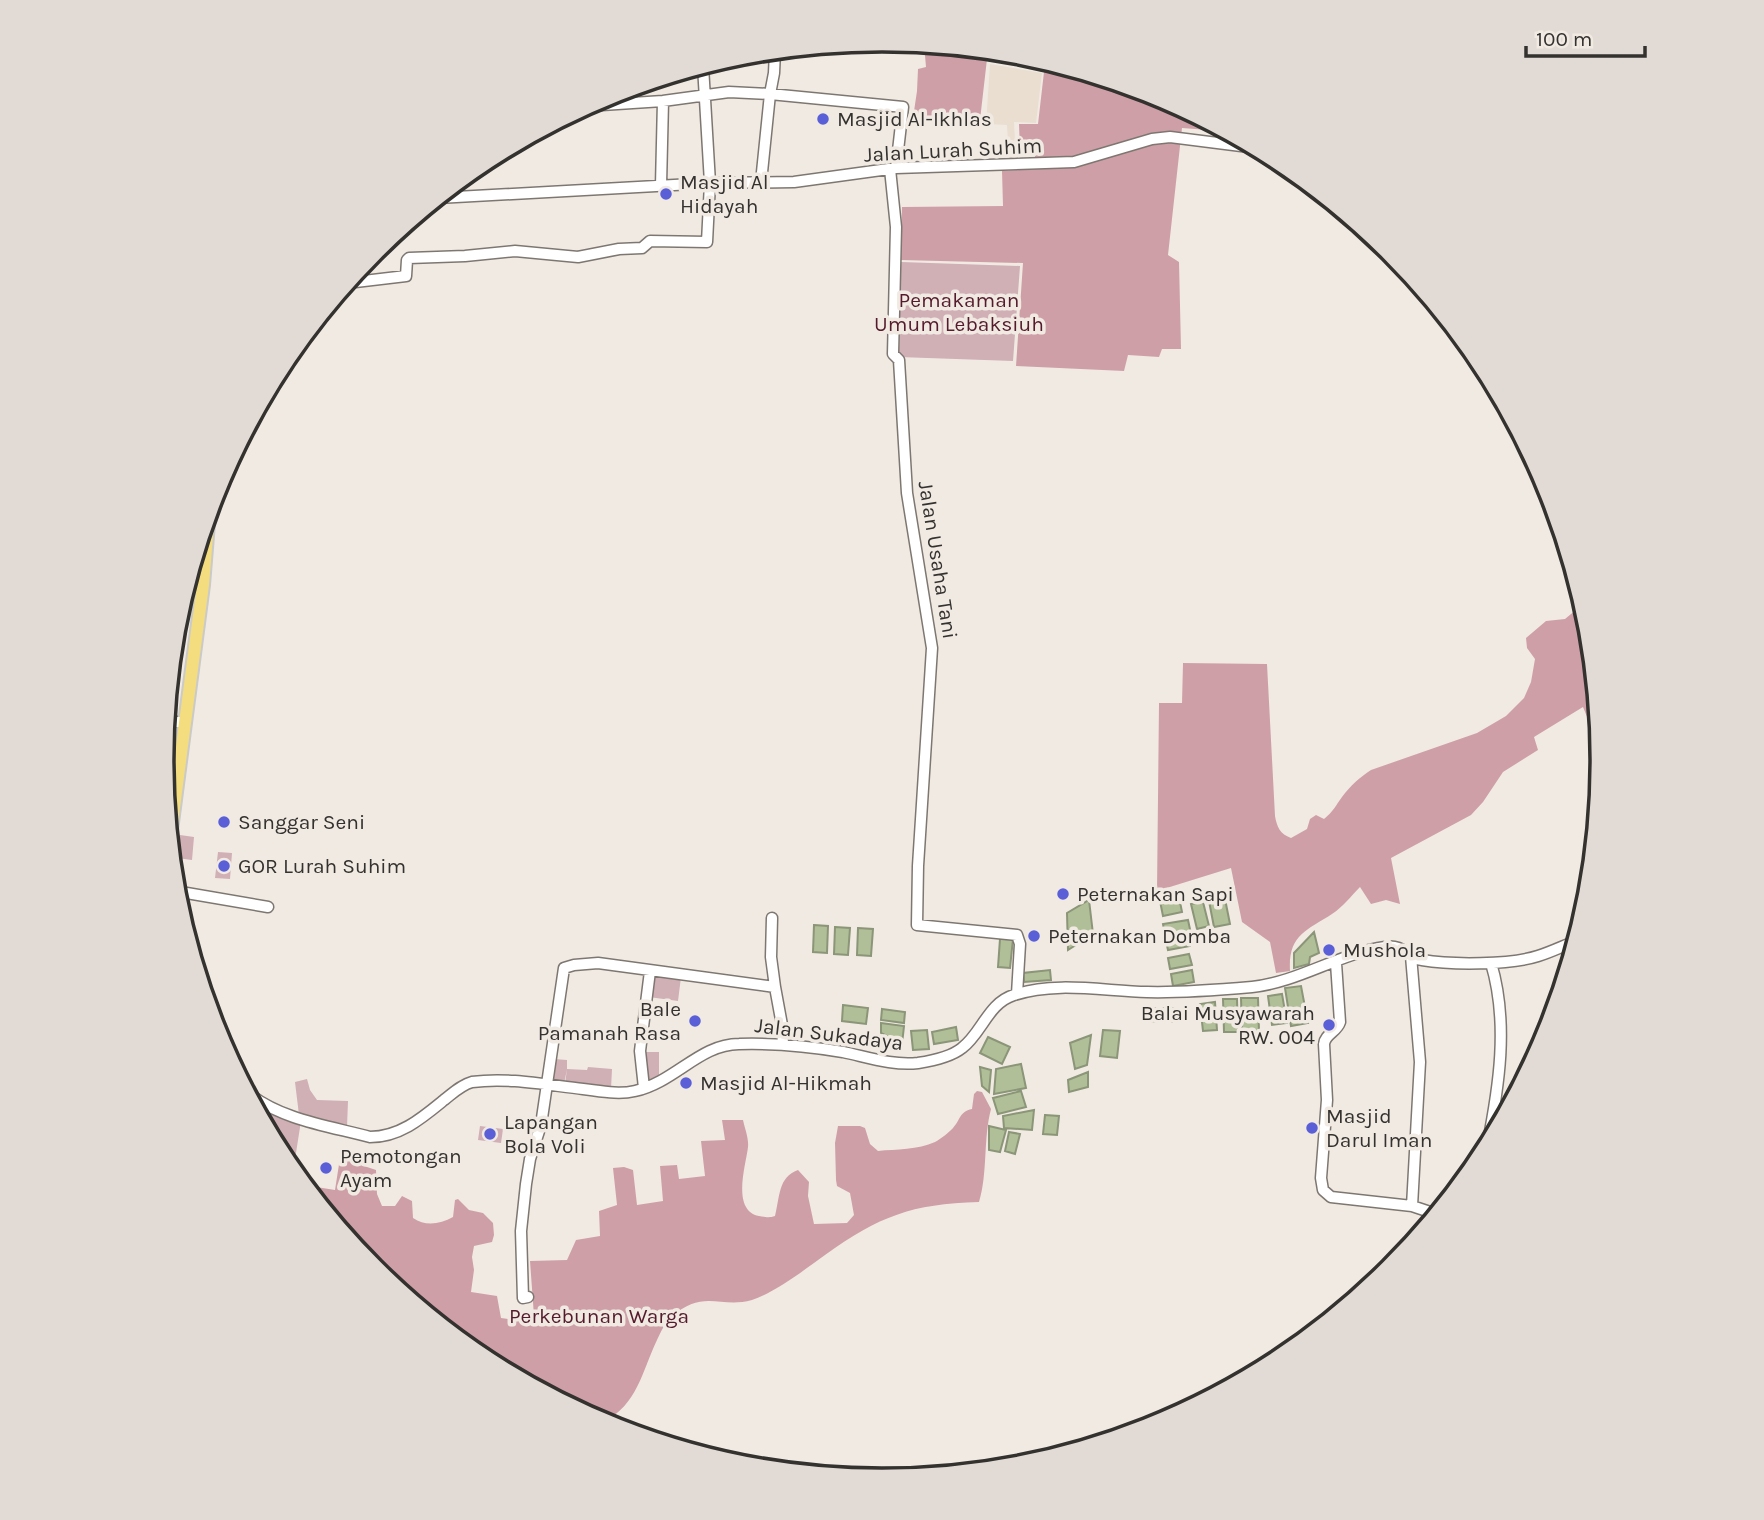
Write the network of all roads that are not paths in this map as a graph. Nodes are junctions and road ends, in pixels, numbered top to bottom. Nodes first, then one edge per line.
1 (775, 61) edge
2 (704, 76) edge
3 (770, 93) junction
4 (706, 95) junction
5 (663, 101) junction
6 (616, 104) edge
7 (1232, 145) edge
8 (893, 168) junction
9 (710, 183) junction
10 (761, 183) junction
11 (661, 185) junction
12 (454, 197) edge
13 (362, 281) edge
14 (205, 555) edge
15 (176, 722) edge
16 (185, 722) junction
17 (174, 752) edge
18 (181, 752) junction
19 (175, 786) edge
20 (187, 893) edge
21 (268, 907) dead end
22 (772, 918) dead end
23 (1564, 946) edge
24 (1411, 956) junction
25 (1336, 963) junction
26 (1491, 963) junction
27 (650, 971) junction
28 (775, 987) junction
29 (1017, 994) junction
30 (783, 1044) junction
31 (548, 1085) junction
32 (644, 1088) junction
33 (262, 1102) edge
34 (1492, 1118) edge
35 (1412, 1206) junction
36 (1427, 1211) edge
37 (528, 1297) dead end

1 - 3 street
2 - 4 street
3 - 4 street
3 - 8 street, Jalan Usaha Tani
3 - 10 street
4 - 5 street
4 - 9 street
5 - 6 street
5 - 11 street
7 - 8 street, Jalan Lurah Suhim
8 - 10 street, Jalan Lurah Suhim
8 - 29 street, Jalan Usaha Tani
9 - 10 street, Jalan Lurah Suhim
9 - 11 street, Jalan Lurah Suhim
9 - 13 street
11 - 12 street, Jalan Lurah Suhim
14 - 16 main road
15 - 16 street
16 - 18 main road
17 - 18 street
18 - 19 main road
20 - 21 street
22 - 28 street
23 - 26 street, Jalan Sukadaya
24 - 25 street, Jalan Sukadaya
24 - 26 street, Jalan Sukadaya
24 - 35 street
25 - 29 street, Jalan Sukadaya
25 - 35 street
26 - 34 street
27 - 28 street
27 - 31 street
27 - 32 street
28 - 30 street
29 - 30 street, Jalan Sukadaya
30 - 32 street, Jalan Sukadaya
31 - 32 street, Jalan Sukadaya
31 - 33 street, Jalan Sukadaya
31 - 37 street
35 - 36 street

